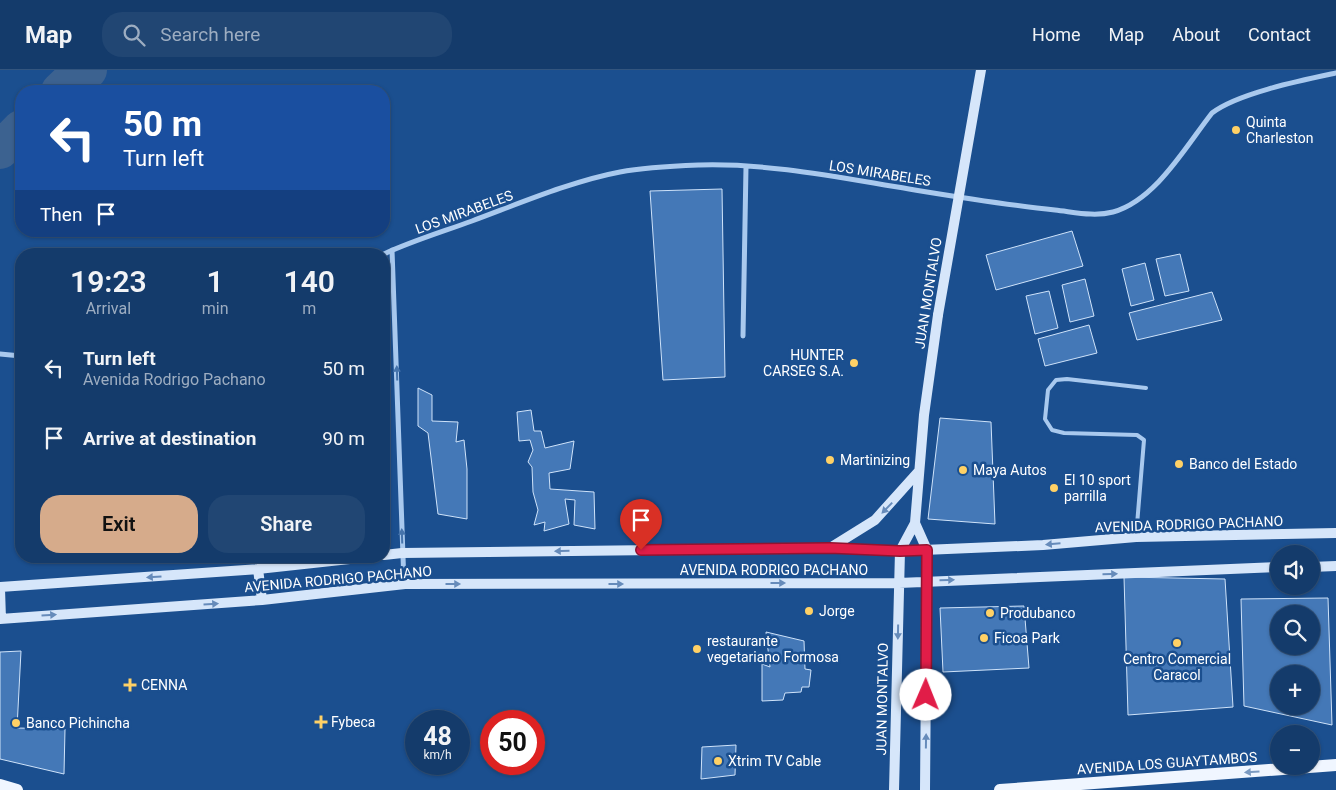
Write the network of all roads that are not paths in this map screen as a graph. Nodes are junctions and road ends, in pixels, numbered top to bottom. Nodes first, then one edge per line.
1 (981, 70) edge
2 (1336, 73) edge
3 (746, 166) junction
4 (392, 250) joint
5 (743, 336) dead end
6 (0, 354) edge
7 (15, 355) edge
8 (1146, 388) dead end
9 (919, 471) junction
10 (915, 523) junction
11 (1336, 534) edge
12 (1136, 537) junction
13 (830, 548) junction
14 (927, 550) junction
15 (900, 551) junction
16 (402, 554) junction
17 (390, 555) edge
18 (318, 563) edge
19 (1336, 566) edge
20 (1270, 567) edge
21 (1320, 567) edge
22 (258, 570) junction
23 (928, 581) junction
24 (899, 583) junction
25 (404, 584) junction
26 (0, 588) edge
27 (262, 600) junction
28 (1, 619) edge
29 (1336, 766) edge
30 (0, 785) edge
31 (17, 790) edge
32 (894, 790) edge
33 (925, 790) edge
34 (1000, 790) edge

1 - 9 main road, JUAN MONTALVO, bridge
2 - 3 street, LOS MIRABELES
3 - 4 street, LOS MIRABELES
3 - 5 street
16 -> 4 street
6 - 7 street
8 - 12 lane
9 - 10 main road, JUAN MONTALVO
9 -> 13 main road
10 - 14 main road, JUAN MONTALVO
10 - 15 main road, JUAN MONTALVO
11 - 12 main road, AVENIDA RODRIGO PACHANO
12 -> 14 main road, AVENIDA RODRIGO PACHANO
13 - 15 main road, AVENIDA RODRIGO PACHANO
13 -> 16 main road, AVENIDA RODRIGO PACHANO
14 - 15 main road, AVENIDA RODRIGO PACHANO
14 - 23 main road, JUAN MONTALVO
15 - 24 main road, JUAN MONTALVO
16 - 17 main road, AVENIDA RODRIGO PACHANO
16 - 25 street
18 - 22 main road, AVENIDA RODRIGO PACHANO
19 - 21 main road
23 -> 20 main road, AVENIDA RODRIGO PACHANO
22 -> 26 main road, AVENIDA RODRIGO PACHANO
22 - 27 main road
23 - 24 main road, AVENIDA RODRIGO PACHANO
33 -> 23 main road, JUAN MONTALVO
25 -> 24 main road, AVENIDA RODRIGO PACHANO
24 -> 32 main road, JUAN MONTALVO
25 - 27 main road, AVENIDA RODRIGO PACHANO
26 - 28 main road
28 -> 27 main road, AVENIDA RODRIGO PACHANO
29 -> 34 main road, AVENIDA LOS GUAYTAMBOS
30 - 31 main road

